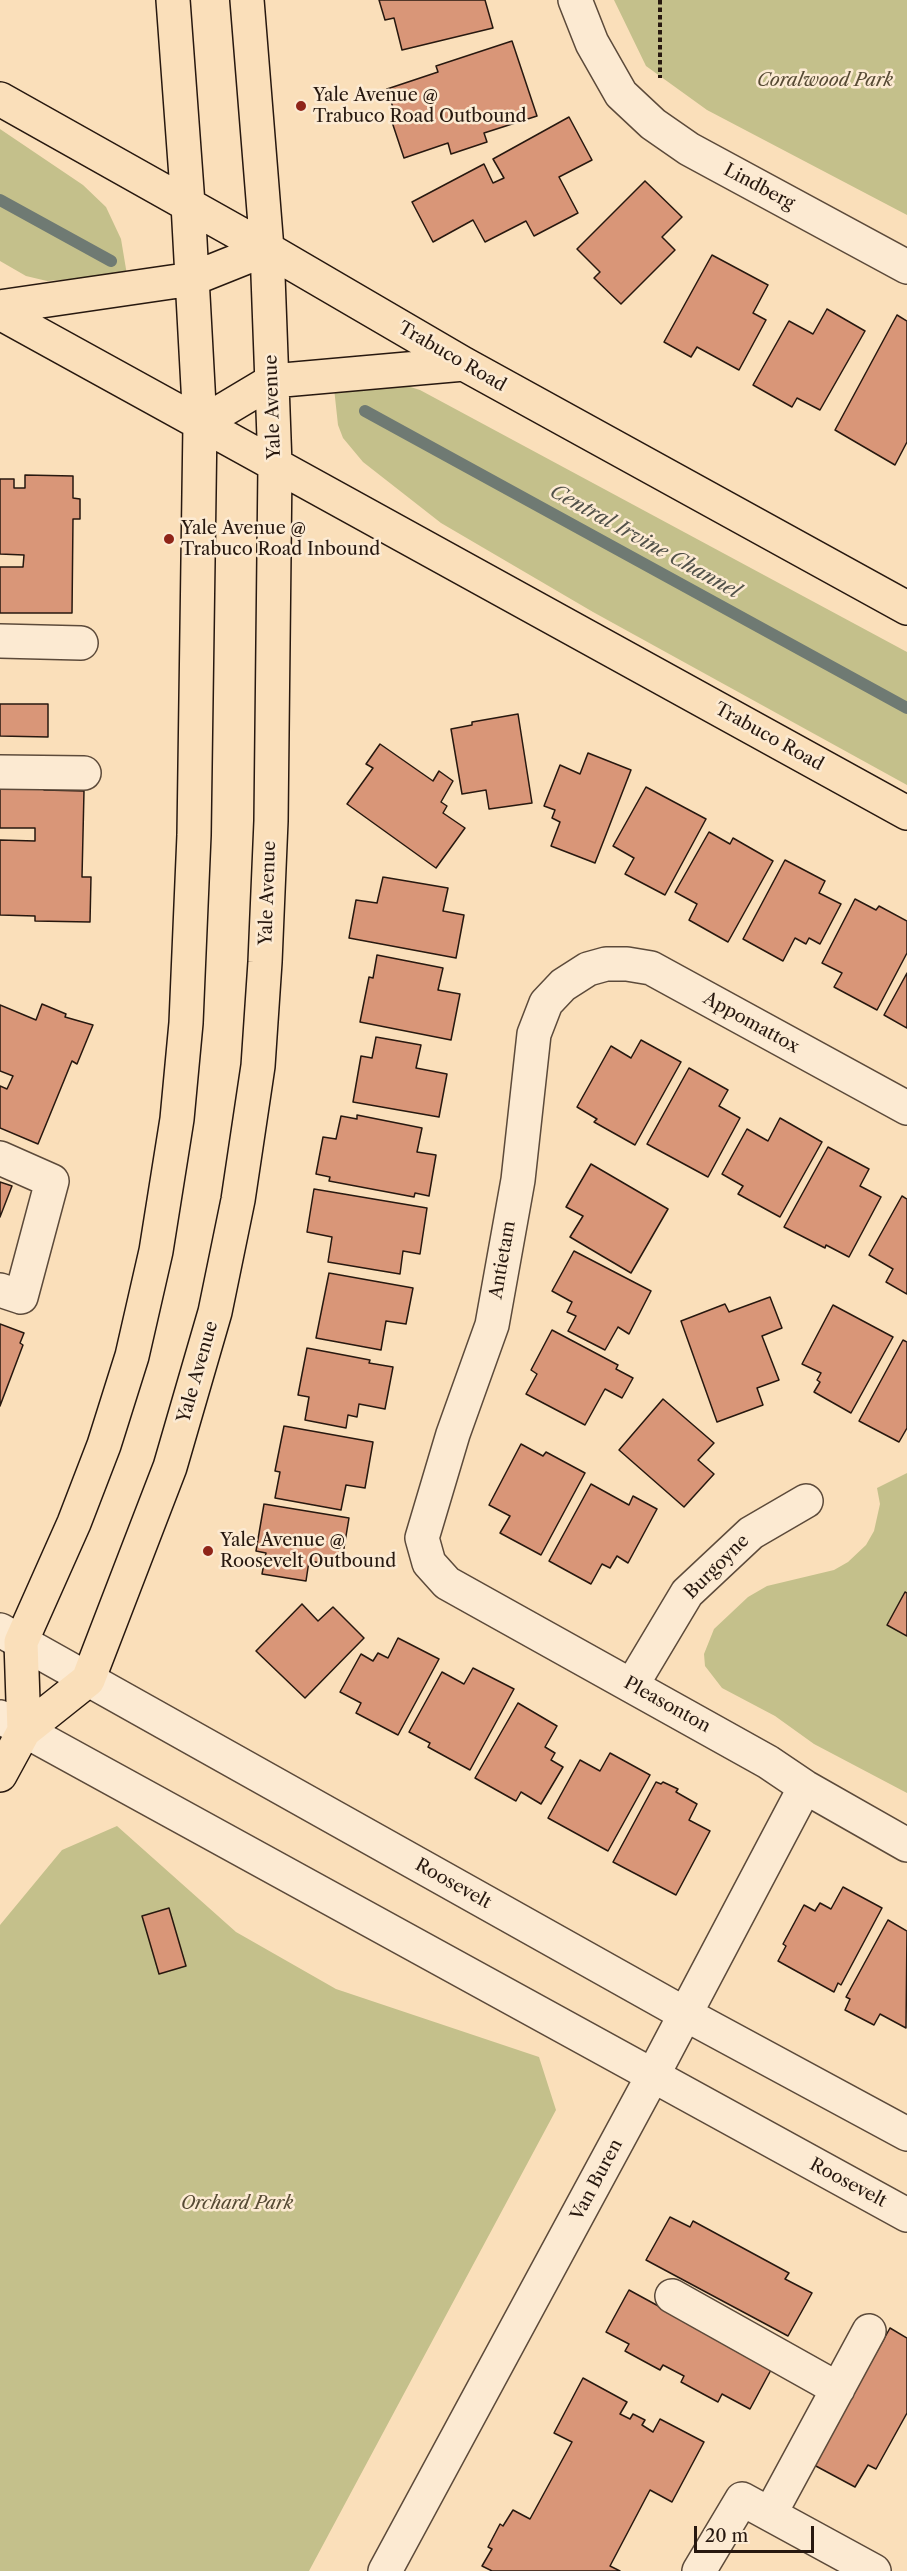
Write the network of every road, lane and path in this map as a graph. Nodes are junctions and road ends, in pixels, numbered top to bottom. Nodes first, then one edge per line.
1 (173, 0) edge
2 (247, 0) edge
3 (575, 0) edge
4 (660, 0) edge
5 (660, 79) dead end
6 (0, 99) edge
7 (188, 204) junction
8 (267, 249) junction
9 (907, 267) edge
10 (192, 279) junction
11 (0, 307) edge
12 (0, 313) edge
13 (464, 364) junction
14 (272, 381) junction
15 (200, 424) junction
16 (275, 465) junction
17 (907, 608) edge
18 (0, 641) edge
19 (81, 643) dead end
20 (0, 772) edge
21 (84, 773) dead end
22 (907, 813) edge
23 (588, 969) joint
24 (907, 1108) edge
25 (0, 1158) edge
26 (0, 1290) edge
27 (806, 1501) dead end
28 (429, 1563) joint
29 (11, 1636) edge
30 (88, 1680) junction
31 (632, 1685) junction
32 (12, 1724) edge
33 (0, 1775) edge
34 (805, 1787) junction
35 (907, 1845) edge
36 (685, 2014) junction
37 (652, 2077) junction
38 (907, 2134) edge
39 (907, 2215) edge
40 (672, 2296) dead end
41 (869, 2331) dead end
42 (838, 2389) junction
43 (770, 2514) junction
44 (386, 2571) edge
45 (699, 2571) edge
46 (874, 2571) edge

1 - 7 main road
2 - 8 main road, Yale Avenue
3 - 9 street, Lindberg
4 - 5 path
6 - 7 main road, Trabuco Road
7 - 8 main road, Trabuco Road
7 - 10 main road
8 - 10 main road
8 - 13 main road, Trabuco Road
8 - 14 main road, Yale Avenue
10 - 11 main road
10 - 15 main road
12 - 15 main road, Trabuco Road
13 - 14 main road
13 - 17 main road, Trabuco Road
14 - 15 main road
14 - 16 main road, Yale Avenue
15 - 16 main road, Trabuco Road
15 - 29 main road
16 - 22 main road, Trabuco Road
16 - 30 main road, Yale Avenue
18 - 19 street
20 - 21 street
23 - 24 street, Appomattox
23 - 28 street, Antietam
25 - 26 street
27 - 31 street, Burgoyne
28 - 31 street, Pleasonton
29 - 30 street, Roosevelt
29 - 32 main road
30 - 32 main road
30 - 36 street, Roosevelt
31 - 34 street, Pleasonton
32 - 33 main road
32 - 37 street, Roosevelt
34 - 35 street, Pleasonton
34 - 36 street, Van Buren
36 - 37 street, Van Buren
36 - 38 street, Roosevelt
37 - 39 street, Roosevelt
37 - 44 street, Van Buren
40 - 42 street
41 - 42 street
42 - 43 street
43 - 45 street
43 - 46 street

